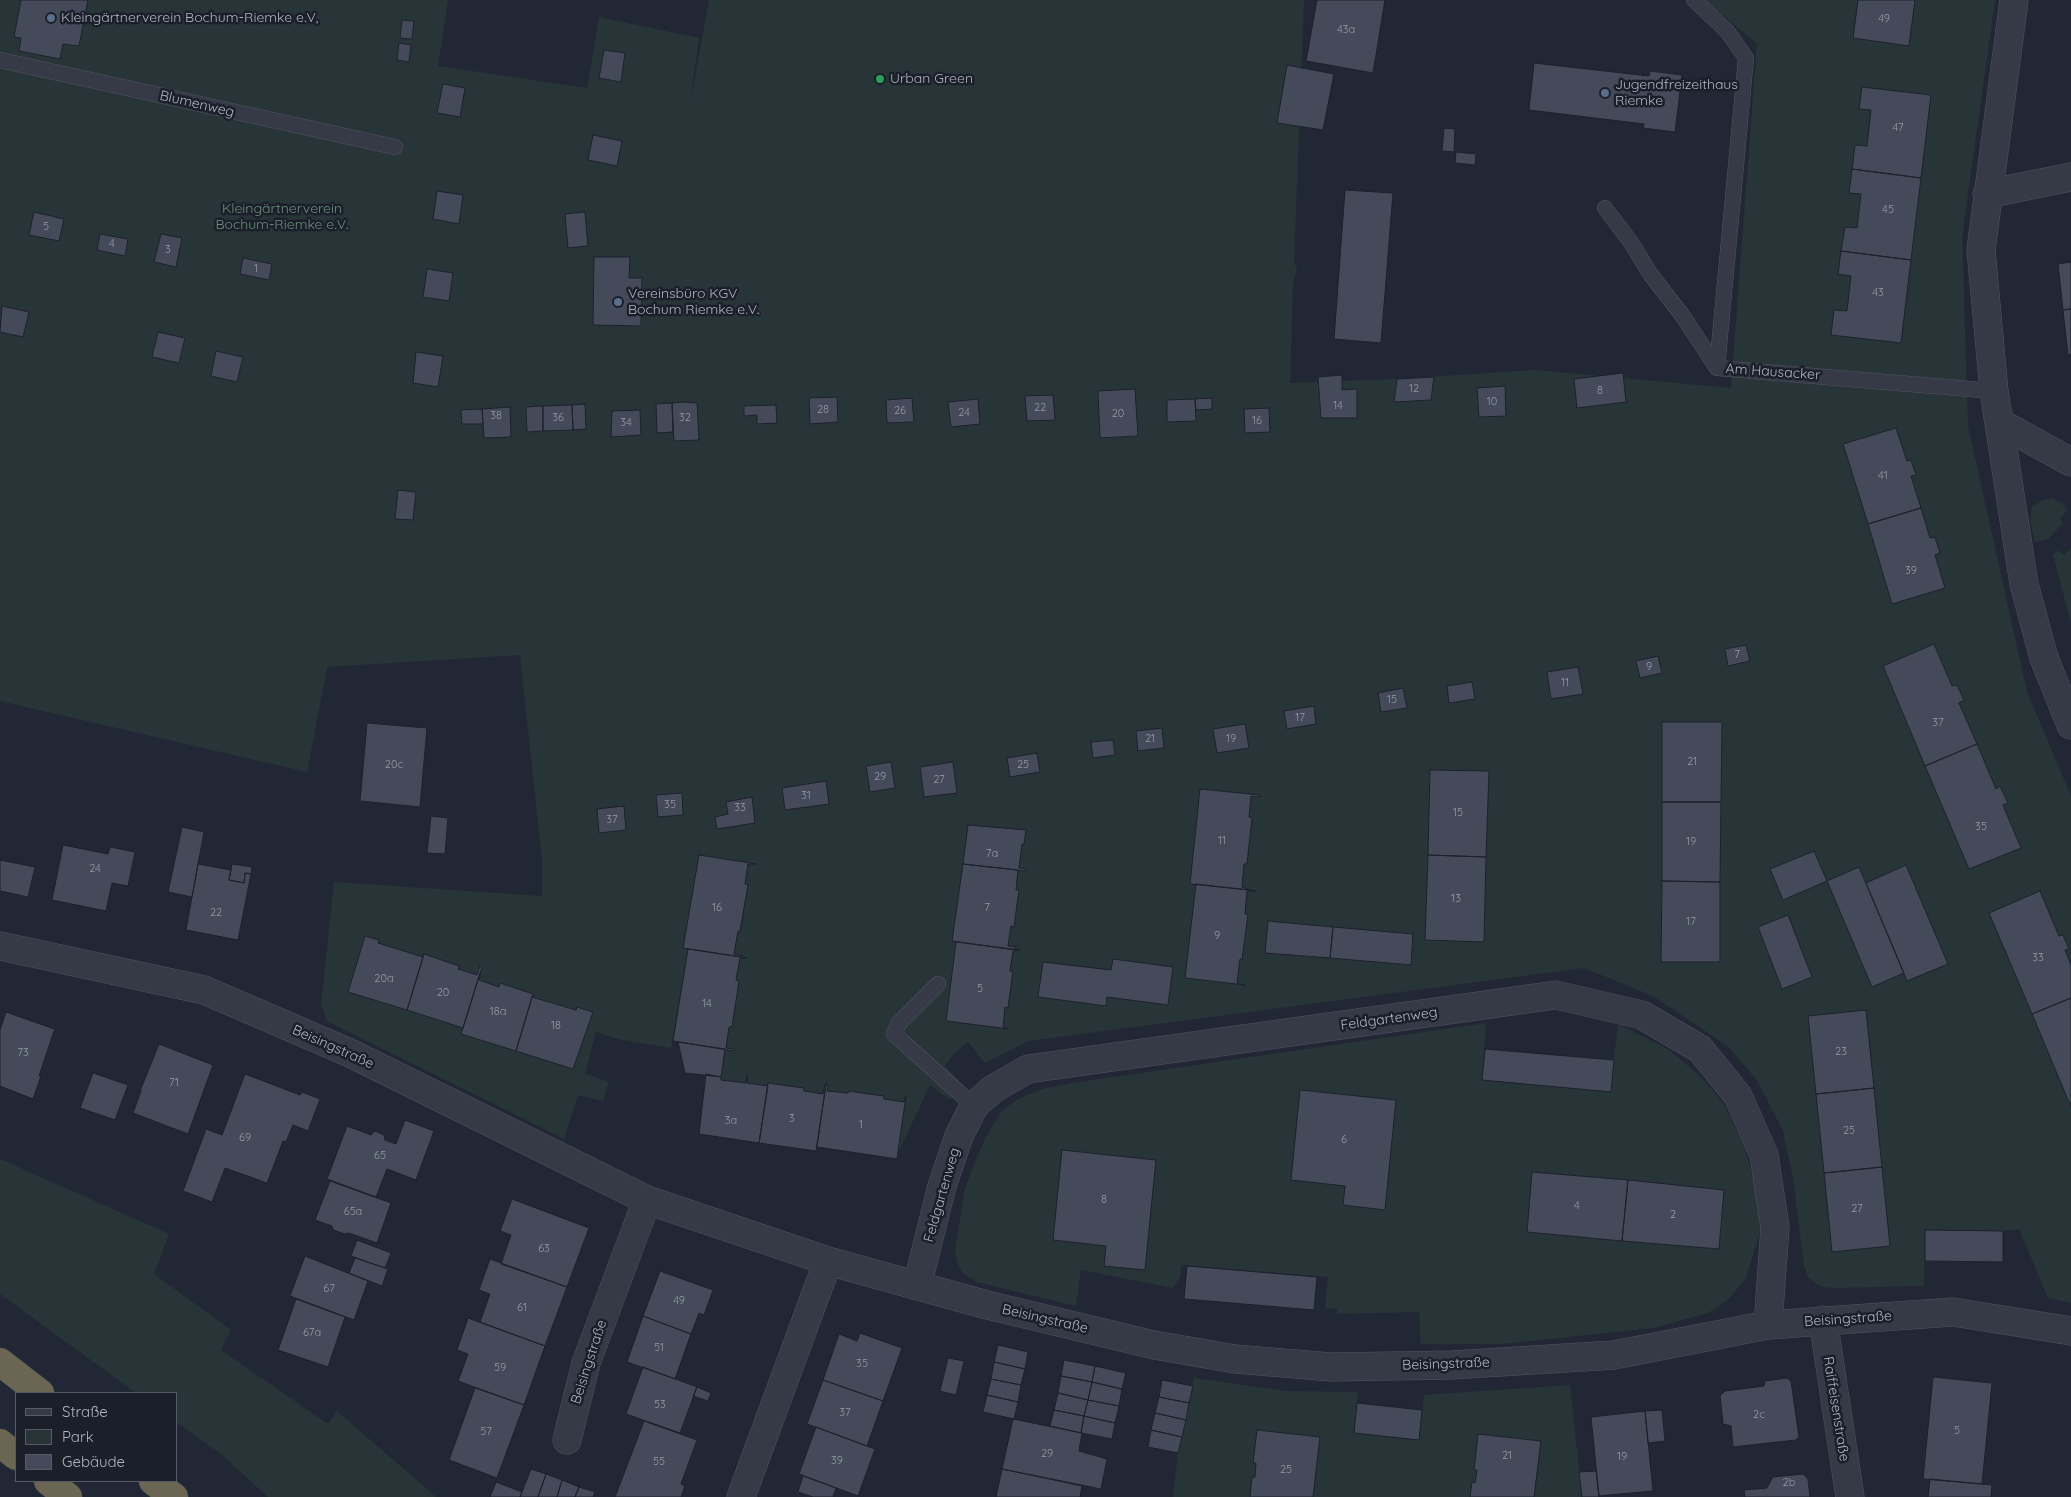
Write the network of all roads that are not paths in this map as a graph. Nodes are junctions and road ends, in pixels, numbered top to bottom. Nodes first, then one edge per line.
1 (1694, 0) edge
2 (2014, 0) edge
3 (0, 60) edge
4 (395, 148) dead end
5 (2071, 177) edge
6 (1988, 194) junction
7 (1605, 208) dead end
8 (1717, 368) junction
9 (1994, 391) junction
10 (2000, 423) junction
11 (2071, 462) edge
12 (2071, 725) edge
13 (0, 946) edge
14 (938, 984) dead end
15 (974, 1106) junction
16 (648, 1200) junction
17 (828, 1261) junction
18 (917, 1286) junction
19 (1823, 1320) junction
20 (1768, 1325) junction
21 (2071, 1331) edge
22 (0, 1362) edge
23 (39, 1392) edge
24 (567, 1440) dead end
25 (0, 1443) edge
26 (15, 1455) edge
27 (49, 1482) edge
28 (154, 1482) edge
29 (68, 1497) edge
30 (174, 1497) edge
31 (740, 1497) edge
32 (1850, 1497) edge

1 - 8 lane
2 - 6 street
3 - 4 lane, Blumenweg
5 - 6 street
6 - 9 street
7 - 8 lane, Am Hausacker
8 - 9 lane, Am Hausacker
9 - 10 street
10 - 11 street
10 - 12 street
13 - 16 street, Beisingstraße
14 - 15 lane
15 - 18 street, Feldgartenweg
15 - 20 street, Feldgartenweg
16 - 17 street, Beisingstraße
16 - 24 street, Beisingstraße
17 - 18 street, Beisingstraße
17 - 31 street
18 - 20 street, Beisingstraße
19 - 20 street, Beisingstraße
19 - 21 street, Beisingstraße
19 - 32 street, Raiffeisenstraße
22 - 23 highway
25 - 26 highway
27 - 29 highway
28 - 30 highway

